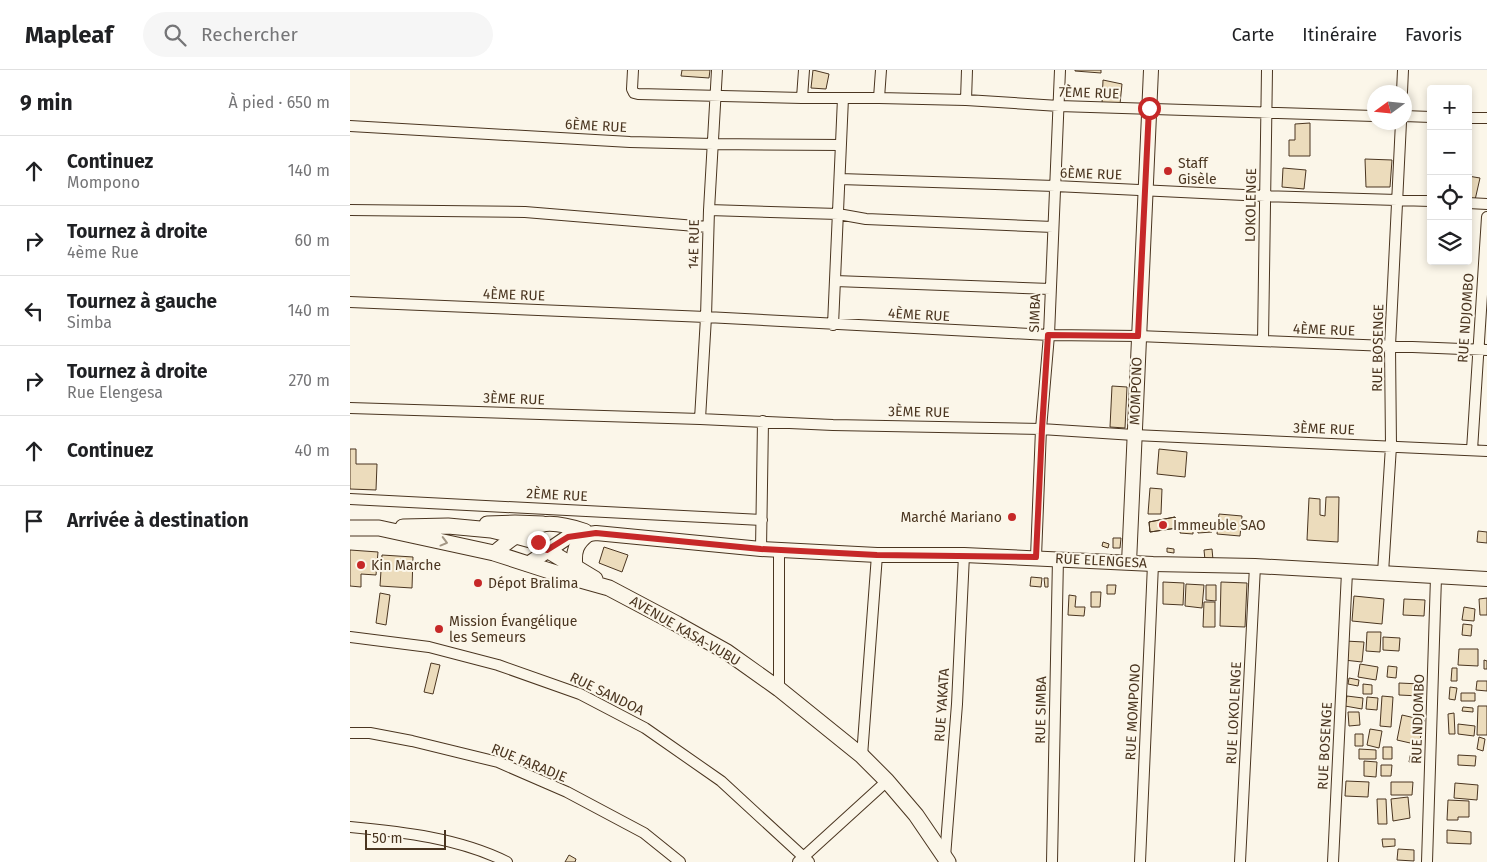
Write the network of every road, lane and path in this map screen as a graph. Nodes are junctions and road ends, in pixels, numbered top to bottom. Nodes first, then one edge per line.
1 (633, 70) edge
2 (717, 70) edge
3 (804, 70) edge
4 (881, 70) edge
5 (967, 70) edge
6 (1060, 70) edge
7 (1151, 70) edge
8 (1267, 70) edge
9 (1403, 70) edge
10 (1402, 85) edge
11 (716, 97) junction
12 (802, 98) junction
13 (842, 98) junction
14 (879, 98) junction
15 (966, 100) junction
16 (1059, 106) junction
17 (1149, 108) junction
18 (1266, 113) junction
19 (1367, 116) edge
20 (1412, 116) edge
21 (1427, 117) edge
22 (1472, 118) edge
23 (1487, 118) edge
24 (1487, 125) edge
25 (350, 126) edge
26 (1401, 130) edge
27 (713, 144) junction
28 (841, 145) junction
29 (840, 179) junction
30 (1055, 186) junction
31 (1145, 190) junction
32 (1265, 196) junction
33 (1398, 200) junction
34 (1427, 201) edge
35 (1472, 203) edge
36 (1487, 204) edge
37 (350, 210) edge
38 (709, 210) junction
39 (838, 214) junction
40 (1487, 217) edge
41 (708, 227) junction
42 (1053, 227) junction
43 (835, 281) junction
44 (1050, 289) junction
45 (350, 302) edge
46 (706, 317) junction
47 (833, 325) junction
48 (1048, 335) junction
49 (1138, 336) junction
50 (1263, 341) junction
51 (1390, 346) junction
52 (1482, 350) edge
53 (350, 408) edge
54 (700, 419) junction
55 (763, 422) junction
56 (1042, 429) junction
57 (1134, 435) junction
58 (1391, 446) junction
59 (1472, 450) junction
60 (1487, 451) edge
61 (350, 499) edge
62 (762, 520) junction
63 (543, 524) junction
64 (458, 526) junction
65 (350, 528) edge
66 (379, 528) junction
67 (592, 533) junction
68 (516, 536) junction
69 (761, 549) junction
70 (547, 550) junction
71 (779, 550) junction
72 (494, 554) junction
73 (877, 555) junction
74 (964, 555) junction
75 (1036, 557) junction
76 (1058, 558) junction
77 (1129, 563) junction
78 (528, 564) junction
79 (1153, 564) junction
80 (575, 566) junction
81 (1255, 566) junction
82 (1347, 572) junction
83 (1384, 573) junction
84 (1436, 577) junction
85 (1487, 580) edge
86 (609, 588) junction
87 (350, 637) edge
88 (779, 688) junction
89 (350, 733) edge
90 (862, 756) junction
91 (886, 781) junction
92 (350, 827) edge
93 (804, 860) edge
94 (947, 860) edge
95 (507, 862) edge
96 (680, 862) edge
97 (1052, 862) edge
98 (1140, 862) edge
99 (1240, 862) edge
100 (1333, 862) edge
101 (1427, 862) edge

1 - 11 street, 7ÈME RUE
2 - 11 street, 14E RUE
3 - 12 street
4 - 14 street
5 - 15 street
6 - 16 street, SIMBA
7 - 17 street, MOMPONO
8 - 18 street, LOKOLENGE
9 - 10 street
11 - 12 street, 7ÈME RUE
11 - 27 street, 14E RUE
12 - 13 street, 7ÈME RUE
13 - 14 street, 7ÈME RUE
13 - 28 street
14 - 15 street, 7ÈME RUE
15 - 16 street, 7ÈME RUE
16 - 17 street, 7ÈME RUE
16 - 30 street, SIMBA
17 - 18 street, 7ÈME RUE
17 - 31 street, MOMPONO
18 - 19 street, 7ÈME RUE
18 - 32 street, LOKOLENGE
20 - 21 street
22 - 23 street
23 - 24 street
25 - 27 street, 6ÈME RUE
26 - 33 street, RUE BOSENGE
27 - 28 street, 6ÈME RUE
27 - 38 street, 14E RUE
28 - 29 street
29 - 30 street, 6ÈME RUE
29 - 39 street
30 - 31 street, 6ÈME RUE
30 - 42 street, SIMBA
31 - 32 street, 6ÈME RUE
31 - 49 street, MOMPONO
32 - 33 street, 6ÈME RUE
32 - 50 street, LOKOLENGE
33 - 34 street, 6ÈME RUE
33 - 51 street, RUE BOSENGE
35 - 36 street
37 - 41 street
38 - 39 street
38 - 41 street, 14E RUE
39 - 42 street
39 - 43 street
40 - 52 street, RUE NDJOMBO
41 - 46 street, 14E RUE
42 - 44 street, SIMBA
43 - 44 street
43 - 47 street
44 - 48 street, SIMBA
45 - 46 street, 4ÈME RUE
46 - 47 street, 4ÈME RUE
46 - 54 street, 14E RUE
47 - 48 street, 4ÈME RUE
48 - 49 street, 4ÈME RUE
48 - 56 street, SIMBA
49 - 50 street, 4ÈME RUE
49 - 57 street, MOMPONO
50 - 51 street, 4ÈME RUE
51 - 52 street, 4ÈME RUE
51 - 58 street, RUE BOSENGE
52 - 59 street, RUE NDJOMBO
53 - 54 street, 3ÈME RUE
54 - 55 street, 3ÈME RUE
55 - 56 street, 3ÈME RUE
55 - 62 street
56 - 57 street, 3ÈME RUE
56 - 75 street, SIMBA
57 - 58 street, 3ÈME RUE
57 - 77 street, MOMPONO
58 - 59 street, 3ÈME RUE
58 - 83 street, RUE BOSENGE
59 - 60 street, 3ÈME RUE
61 - 62 street, 2ÈME RUE
62 - 69 street
63 - 64 main road
63 - 67 street
63 - 68 street
64 - 66 main road
64 - 68 main road
65 - 66 main road, AVENUE KASA-VUBU
66 -> 72 main road, AVENUE KASA-VUBU
67 - 69 street, RUE ELENGESA
67 - 70 street
67 - 80 main road
68 - 70 main road
68 - 72 street
69 - 71 street, RUE ELENGESA
70 - 78 street
70 - 80 main road
71 - 73 street, RUE ELENGESA
71 - 88 street
72 - 78 main road, AVENUE KASA-VUBU
73 - 74 street, RUE ELENGESA
73 - 90 street
74 - 75 street, RUE ELENGESA
74 - 94 street, RUE YAKATA
75 - 76 street, RUE ELENGESA
76 - 77 street, RUE ELENGESA
76 - 97 street, RUE SIMBA
77 - 79 street, RUE ELENGESA
78 - 86 main road, AVENUE KASA-VUBU
79 - 81 street, RUE ELENGESA
79 - 98 street, RUE MOMPONO
80 - 86 main road
81 - 82 street, RUE ELENGESA
81 - 99 street, RUE LOKOLENGE
82 - 83 street, RUE ELENGESA
82 - 100 street, RUE BOSENGE
83 - 84 street, RUE ELENGESA
84 - 85 street, RUE ELENGESA
84 - 101 street, RUE NDJOMBO
86 - 88 main road, AVENUE KASA-VUBU
87 - 93 street, RUE SANDOA
88 - 90 main road, AVENUE KASA-VUBU
89 - 96 street, RUE FARADJE
90 - 91 main road, AVENUE KASA-VUBU
91 - 93 street
91 - 94 main road, AVENUE KASA-VUBU
92 - 95 street

